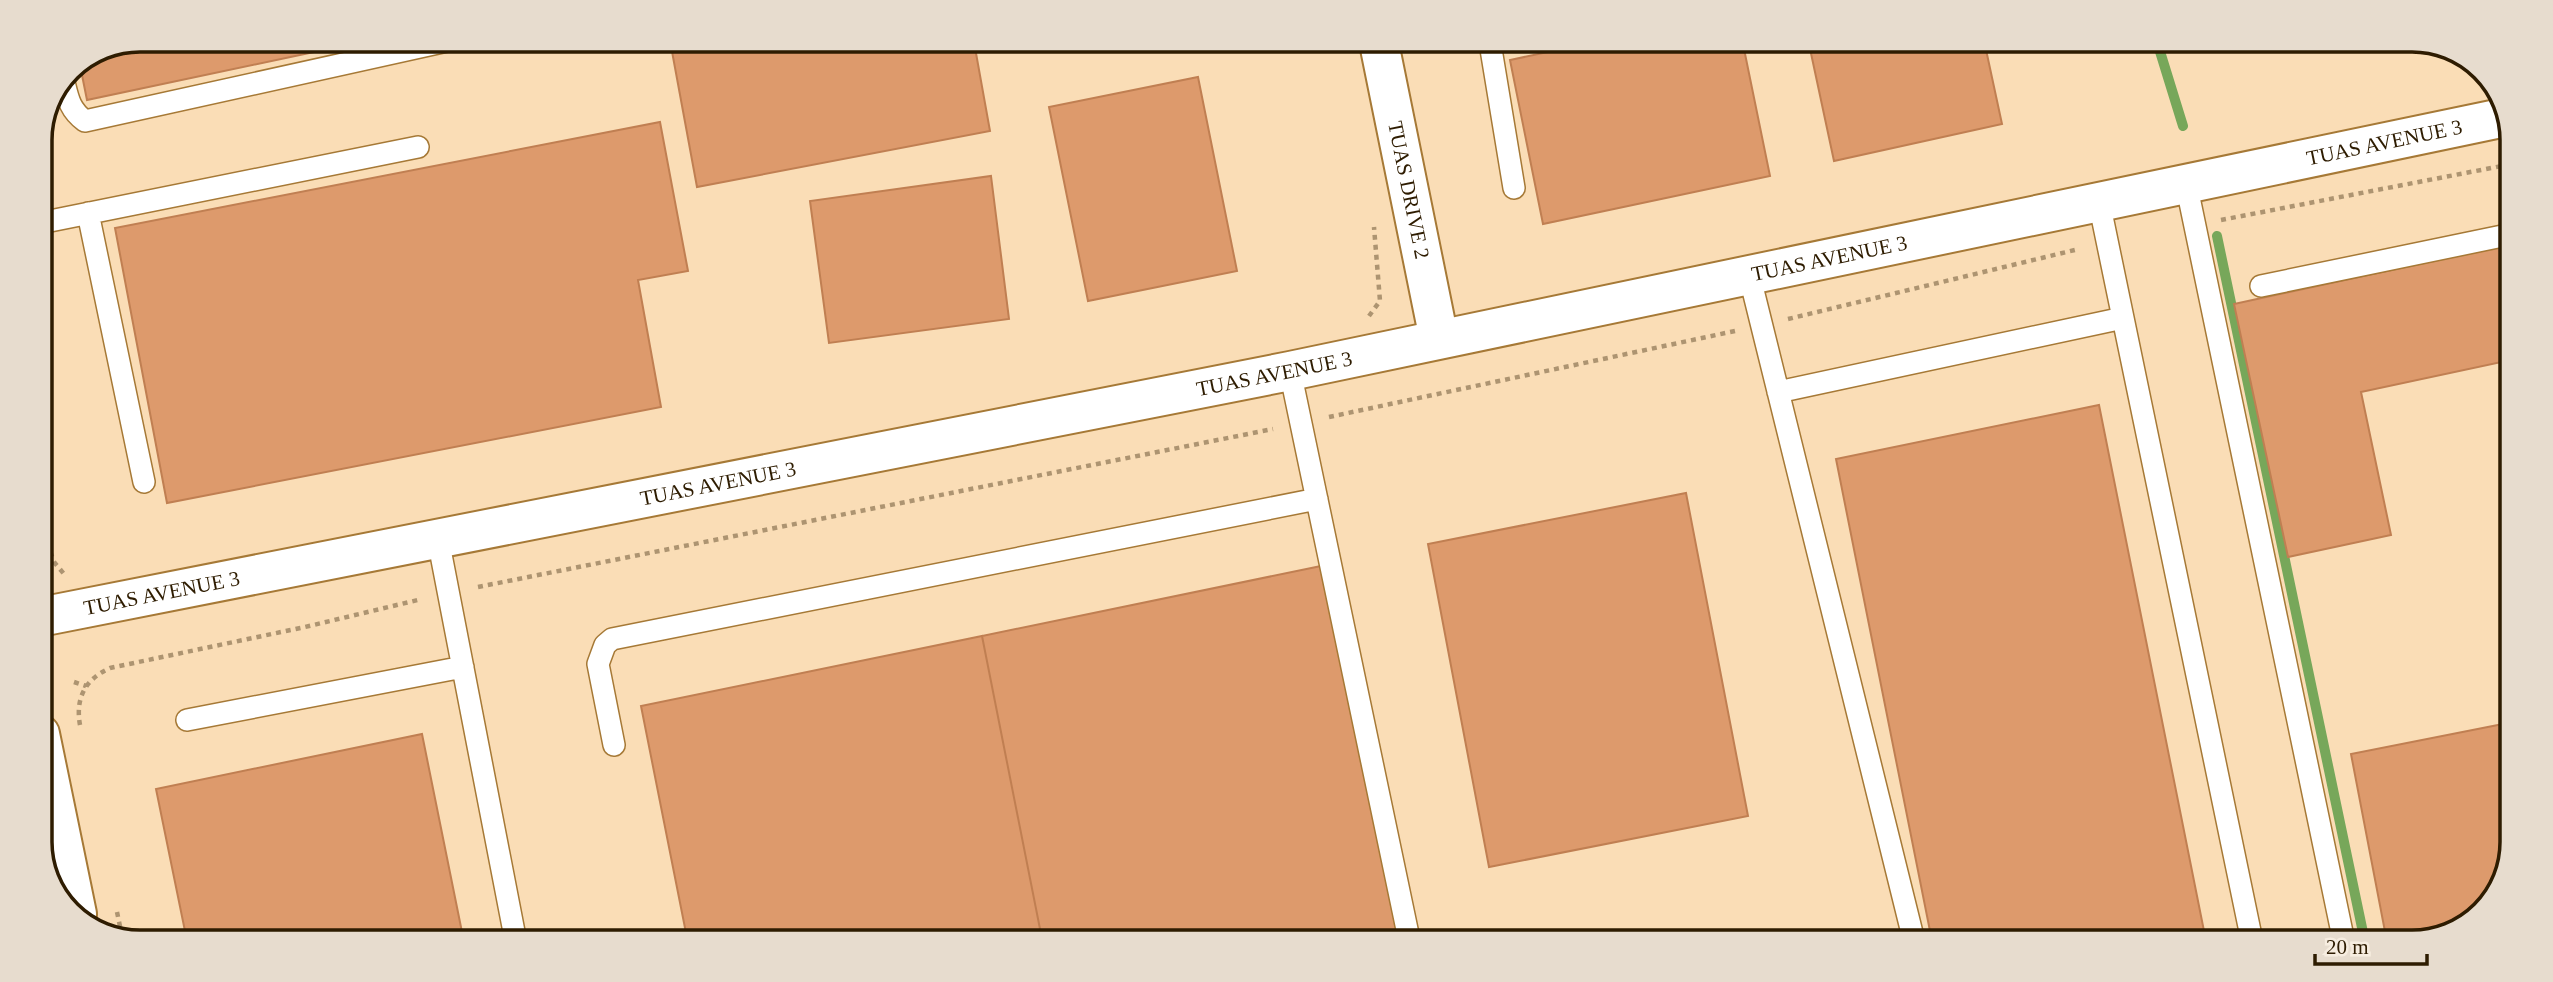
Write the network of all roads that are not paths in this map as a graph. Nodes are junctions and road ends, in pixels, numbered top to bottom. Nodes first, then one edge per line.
1 (397, 52) edge
2 (1388, 52) edge
3 (1491, 52) edge
4 (66, 93) edge
5 (2498, 119) edge
6 (418, 146) dead end
7 (2186, 183) junction
8 (1514, 188) dead end
9 (2099, 202) junction
10 (88, 213) junction
11 (52, 220) edge
12 (2500, 236) edge
13 (1749, 274) junction
14 (2262, 286) dead end
15 (2123, 318) junction
16 (1439, 339) junction
17 (1290, 371) junction
18 (1778, 391) junction
19 (144, 482) dead end
20 (1317, 499) junction
21 (438, 539) junction
22 (53, 615) edge
23 (463, 667) junction
24 (187, 720) dead end
25 (614, 745) dead end
26 (53, 797) edge
27 (74, 899) edge
28 (514, 930) edge
29 (1407, 930) edge
30 (1911, 930) edge
31 (2250, 930) edge
32 (2342, 930) edge

1 - 4 lane
2 - 16 street, TUAS DRIVE 2
3 - 8 lane
5 - 7 street, TUAS AVENUE 3
6 - 10 lane
7 - 9 street, TUAS AVENUE 3
7 - 32 lane
9 - 13 street, TUAS AVENUE 3
9 - 15 lane
10 - 11 lane
10 - 19 lane
12 - 14 lane
13 - 16 street, TUAS AVENUE 3
13 - 18 lane
15 - 18 lane
15 - 31 lane
16 - 17 street, TUAS AVENUE 3
17 - 20 lane
17 - 21 street, TUAS AVENUE 3
18 - 30 lane
20 - 25 lane
20 - 29 lane
21 - 22 street, TUAS AVENUE 3
21 - 23 lane
23 - 24 lane
23 - 28 lane
26 - 27 street

